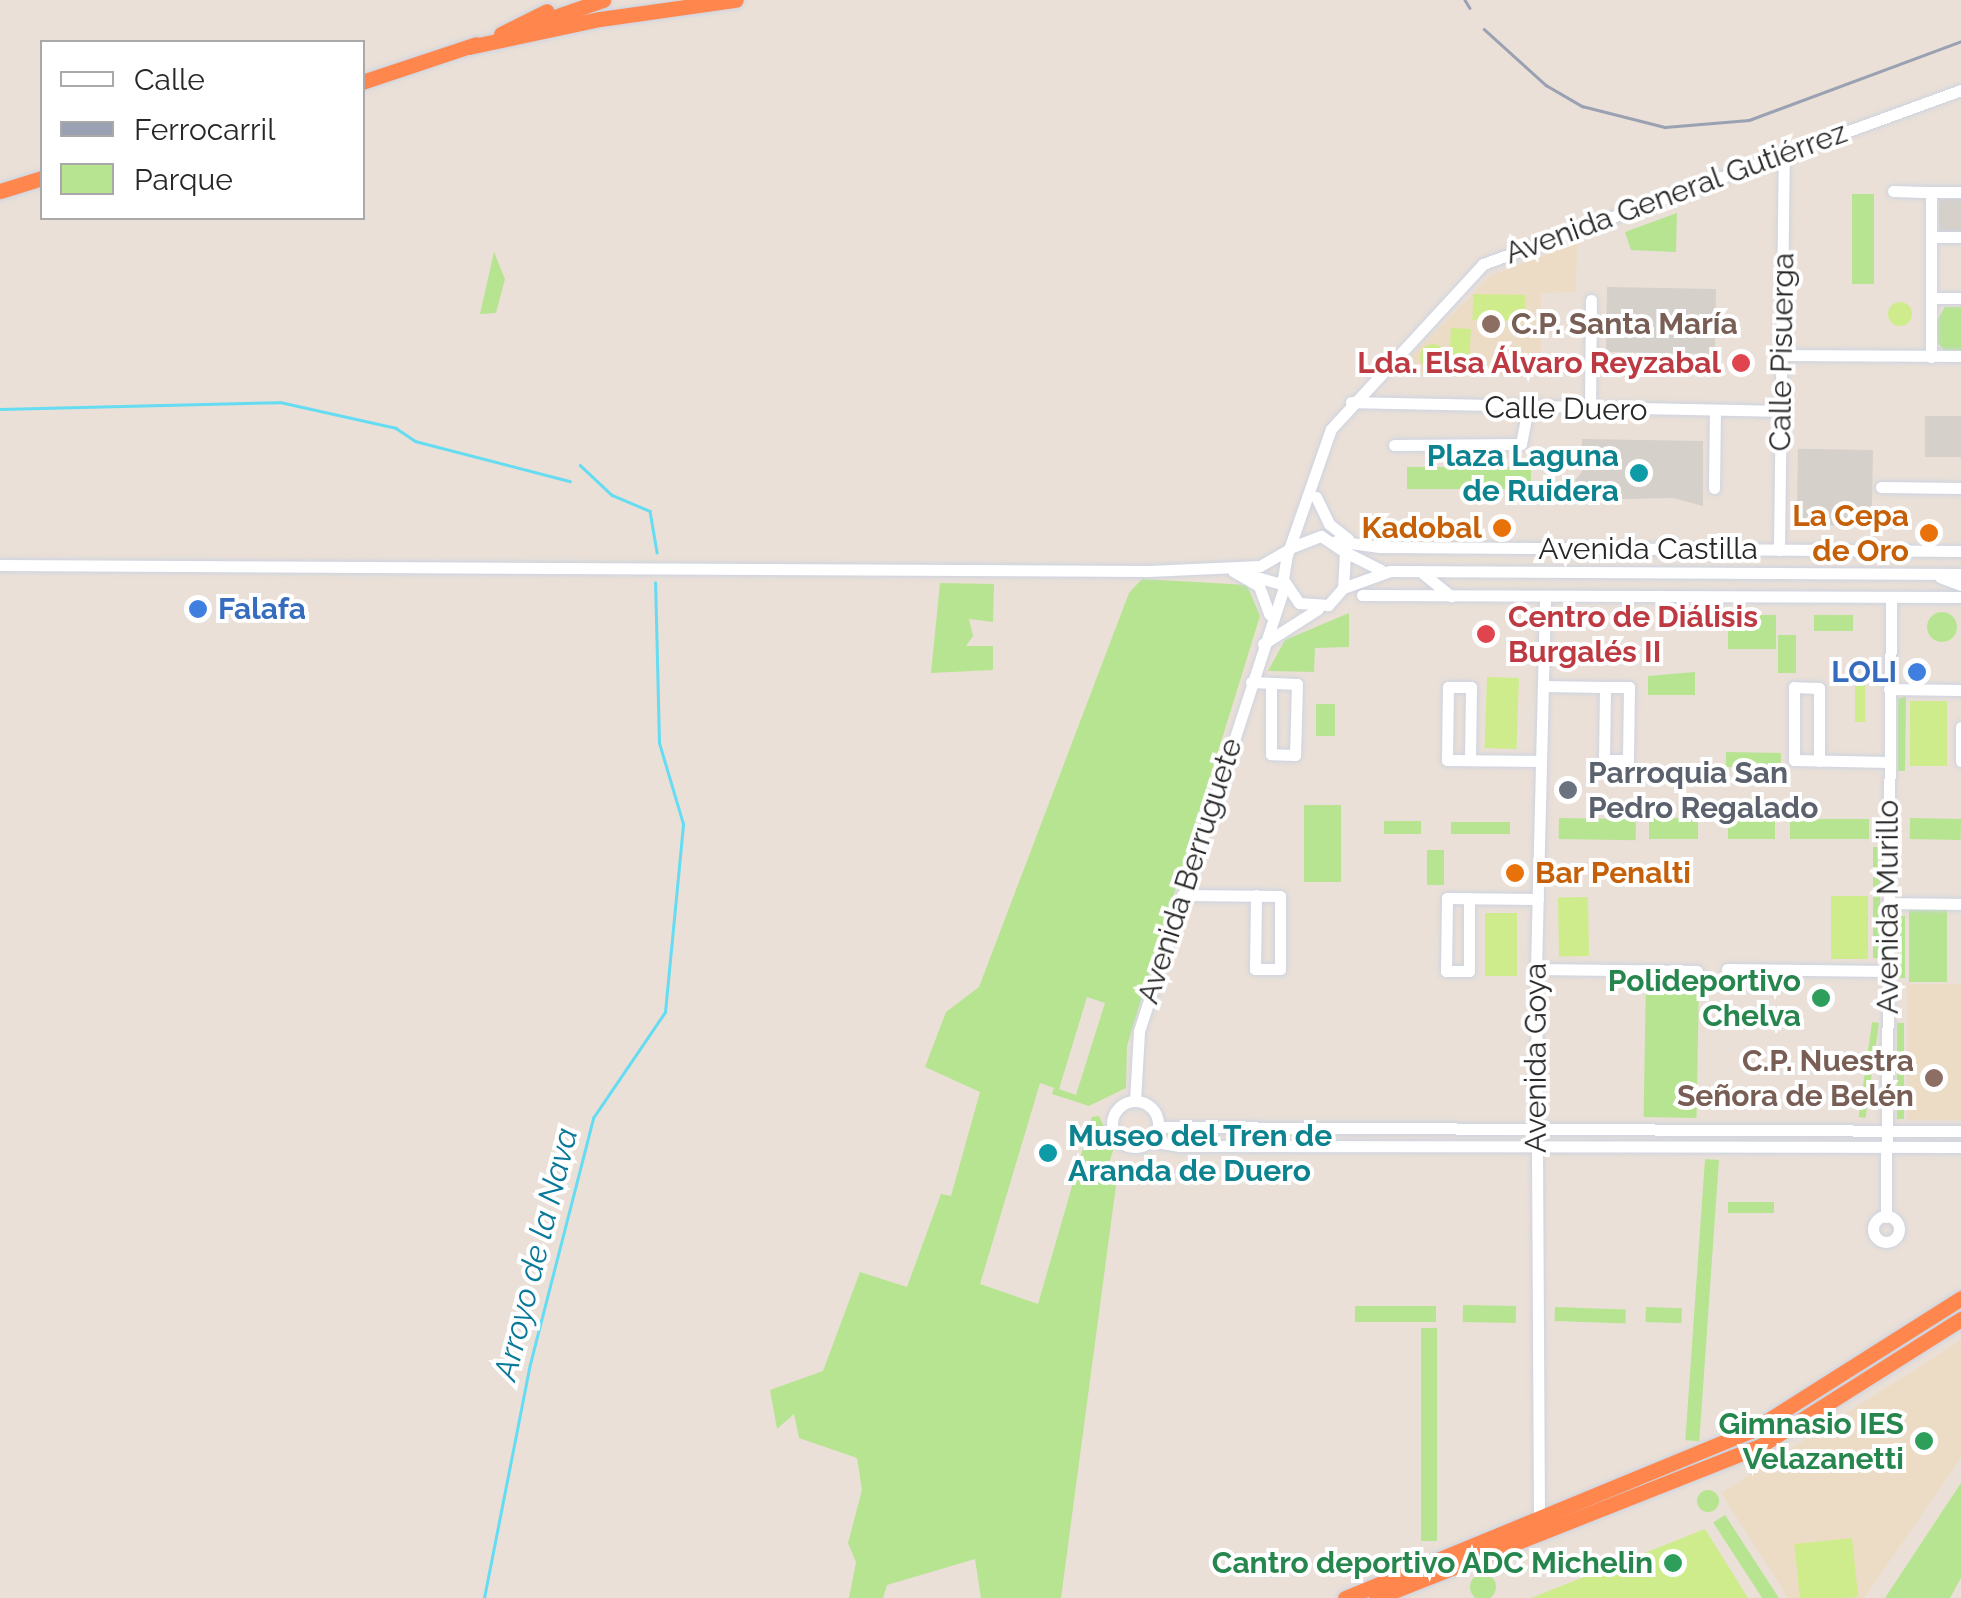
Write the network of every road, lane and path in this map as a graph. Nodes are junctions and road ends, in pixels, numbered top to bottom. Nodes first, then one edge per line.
1 (579, 0) edge
2 (603, 0) edge
3 (736, 0) edge
4 (494, 38) junction
5 (469, 46) junction
6 (365, 81) edge
7 (1961, 90) edge
8 (1784, 154) junction
9 (40, 179) edge
10 (1893, 190) dead end
11 (0, 191) edge
12 (1932, 192) junction
13 (1961, 192) edge
14 (1932, 237) junction
15 (1961, 237) edge
16 (1932, 298) junction
17 (1961, 298) edge
18 (1590, 300) dead end
19 (1782, 356) junction
20 (1931, 356) junction
21 (1961, 356) edge
22 (1352, 402) junction
23 (1528, 409) junction
24 (1590, 410) junction
25 (1715, 410) junction
26 (1780, 411) junction
27 (1394, 445) dead end
28 (1314, 480) junction
29 (1881, 487) dead end
30 (1714, 488) dead end
31 (1961, 488) edge
32 (1316, 498) junction
33 (1332, 539) junction
34 (1291, 548) junction
35 (1351, 548) junction
36 (1779, 550) junction
37 (1961, 551) edge
38 (0, 565) edge
39 (1229, 570) junction
40 (1390, 571) junction
41 (1420, 571) junction
42 (1931, 574) junction
43 (1961, 574) edge
44 (1961, 584) edge
45 (1284, 586) junction
46 (1344, 588) junction
47 (1362, 595) dead end
48 (1451, 596) junction
49 (1891, 597) junction
50 (1961, 597) edge
51 (1545, 599) junction
52 (1323, 606) junction
53 (1268, 625) junction
54 (1264, 644) junction
55 (1251, 682) junction
56 (1272, 683) junction
57 (1543, 686) junction
58 (1605, 687) junction
59 (1889, 689) junction
60 (1961, 690) edge
61 (1961, 727) edge
62 (1470, 760) junction
63 (1541, 760) junction
64 (1819, 761) junction
65 (1961, 761) edge
66 (1889, 762) junction
67 (1182, 895) junction
68 (1256, 896) junction
69 (1469, 898) junction
70 (1538, 898) junction
71 (1888, 903) junction
72 (1961, 904) edge
73 (1536, 969) junction
74 (1727, 970) dead end
75 (1697, 971) dead end
76 (1888, 971) junction
77 (1135, 1101) junction
78 (1158, 1127) junction
79 (1535, 1129) junction
80 (1887, 1131) junction
81 (1961, 1132) edge
82 (1151, 1141) junction
83 (1535, 1146) junction
84 (1961, 1147) edge
85 (1887, 1148) junction
86 (1886, 1217) dead end
87 (1961, 1298) edge
88 (1961, 1319) edge
89 (1539, 1518) junction
90 (1491, 1554) junction
91 (1344, 1598) edge
92 (1376, 1598) edge

1 - 4 highway
2 - 4 highway
3 - 5 highway
4 - 5 highway
5 - 6 highway
7 - 8 street, Avenida General Gutiérrez
8 - 19 street, Calle Pisuerga
8 - 22 street, Avenida General Gutiérrez
9 - 11 highway
10 - 12 street
12 - 13 street
12 - 14 street
14 - 15 street
14 - 16 street
16 - 17 street
16 - 20 street
18 - 24 street
19 - 20 street
19 - 26 street, Calle Pisuerga
20 - 21 street
22 - 23 street, Calle Duero
22 - 28 street, Avenida General Gutiérrez
23 - 24 street, Calle Duero
23 - 27 street
24 - 25 street, Calle Duero
25 - 26 street, Calle Duero
25 - 30 street
26 - 36 street, Calle Pisuerga
28 - 32 street, Avenida General Gutiérrez
28 - 34 street, Avenida General Gutiérrez
29 - 31 street
32 - 33 street, Avenida General Gutiérrez
32 - 35 street
33 - 34 street
33 - 35 street, Avenida Castilla
34 - 39 street
34 - 45 street
35 - 36 street, Avenida Castilla
35 - 40 street, Avenida Castilla
35 - 46 street
36 - 37 street, Avenida Castilla
38 - 39 street
39 - 45 street
39 - 53 street
40 - 41 street, Avenida Castilla
40 - 46 street, Avenida Castilla
41 - 42 street, Avenida Castilla
41 - 48 street
42 - 43 street, Avenida Castilla
42 - 44 street, Avenida Castilla
45 - 52 street
45 - 53 street, Avenida Berruguete
46 - 52 street
47 - 48 street, Avenida Castilla
48 - 51 street, Avenida Castilla
49 - 50 street, Avenida Castilla
49 - 51 street, Avenida Castilla
49 - 59 street, Avenida Murillo
51 - 57 street, Avenida Goya
52 - 54 street
53 - 54 street, Avenida Berruguete
54 - 55 street, Avenida Berruguete
55 - 56 street
55 - 67 street, Avenida Berruguete
56 - 56 street
57 - 58 street
57 - 63 street, Avenida Goya
58 - 58 street
59 - 60 street
59 - 66 street, Avenida Murillo
61 - 65 street
62 - 62 street
62 - 63 street
63 - 70 street, Avenida Goya
64 - 64 street
64 - 66 street
66 - 71 street, Avenida Murillo
67 - 68 street
67 - 77 street, Avenida Berruguete
68 - 68 street
69 - 69 street
69 - 70 street
70 - 73 street, Avenida Goya
71 - 72 street
71 - 76 street, Avenida Murillo
73 - 75 street
73 - 79 street, Avenida Goya
74 - 76 street
76 - 80 street, Avenida Murillo
77 - 78 street
77 - 82 street
78 - 79 street
78 - 82 street
79 - 80 street
79 - 83 street, Avenida Goya
80 - 81 street
80 - 85 street, Avenida Murillo
82 - 83 street
83 - 85 street
83 - 89 street, Avenida Goya
84 - 85 street
85 - 86 street, Avenida Murillo
87 - 89 highway
88 - 90 highway
89 - 90 street
89 - 91 highway
90 - 92 highway

